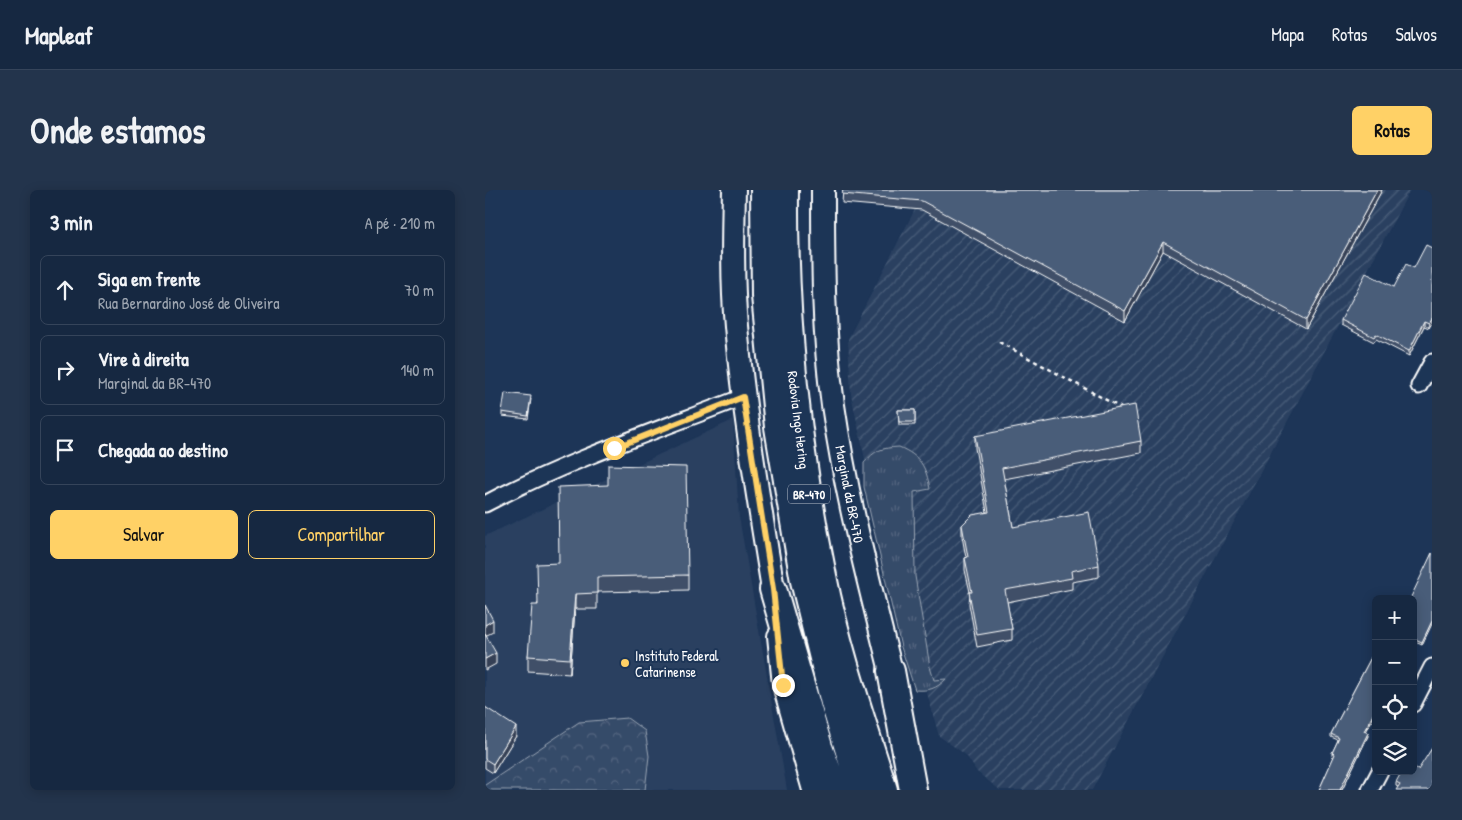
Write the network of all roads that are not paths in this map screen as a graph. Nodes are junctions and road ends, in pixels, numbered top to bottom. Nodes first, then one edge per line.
1 (734, 190) edge
2 (764, 190) edge
3 (785, 190) edge
4 (823, 190) edge
5 (1432, 362) edge
6 (1419, 386) dead end
7 (743, 397) junction
8 (485, 504) edge
9 (773, 589) junction
10 (1432, 668) edge
11 (891, 672) junction
12 (1417, 696) edge
13 (1378, 775) edge
14 (813, 790) edge
15 (835, 790) edge
16 (861, 790) edge
17 (884, 790) edge
18 (913, 790) edge
19 (926, 790) edge
20 (1370, 790) edge

1 - 7 main road
2 - 16 highway, Rodovia Ingo Hering / BR-470
3 - 17 highway, Rodovia Ingo Hering / BR-470
4 - 11 main road, Marginal da BR-470
5 - 6 street
7 - 8 street
7 - 9 main road
9 - 14 main road
9 - 15 highway
10 - 12 street
11 - 18 highway
11 - 19 main road, Marginal da BR-470
13 - 20 street

